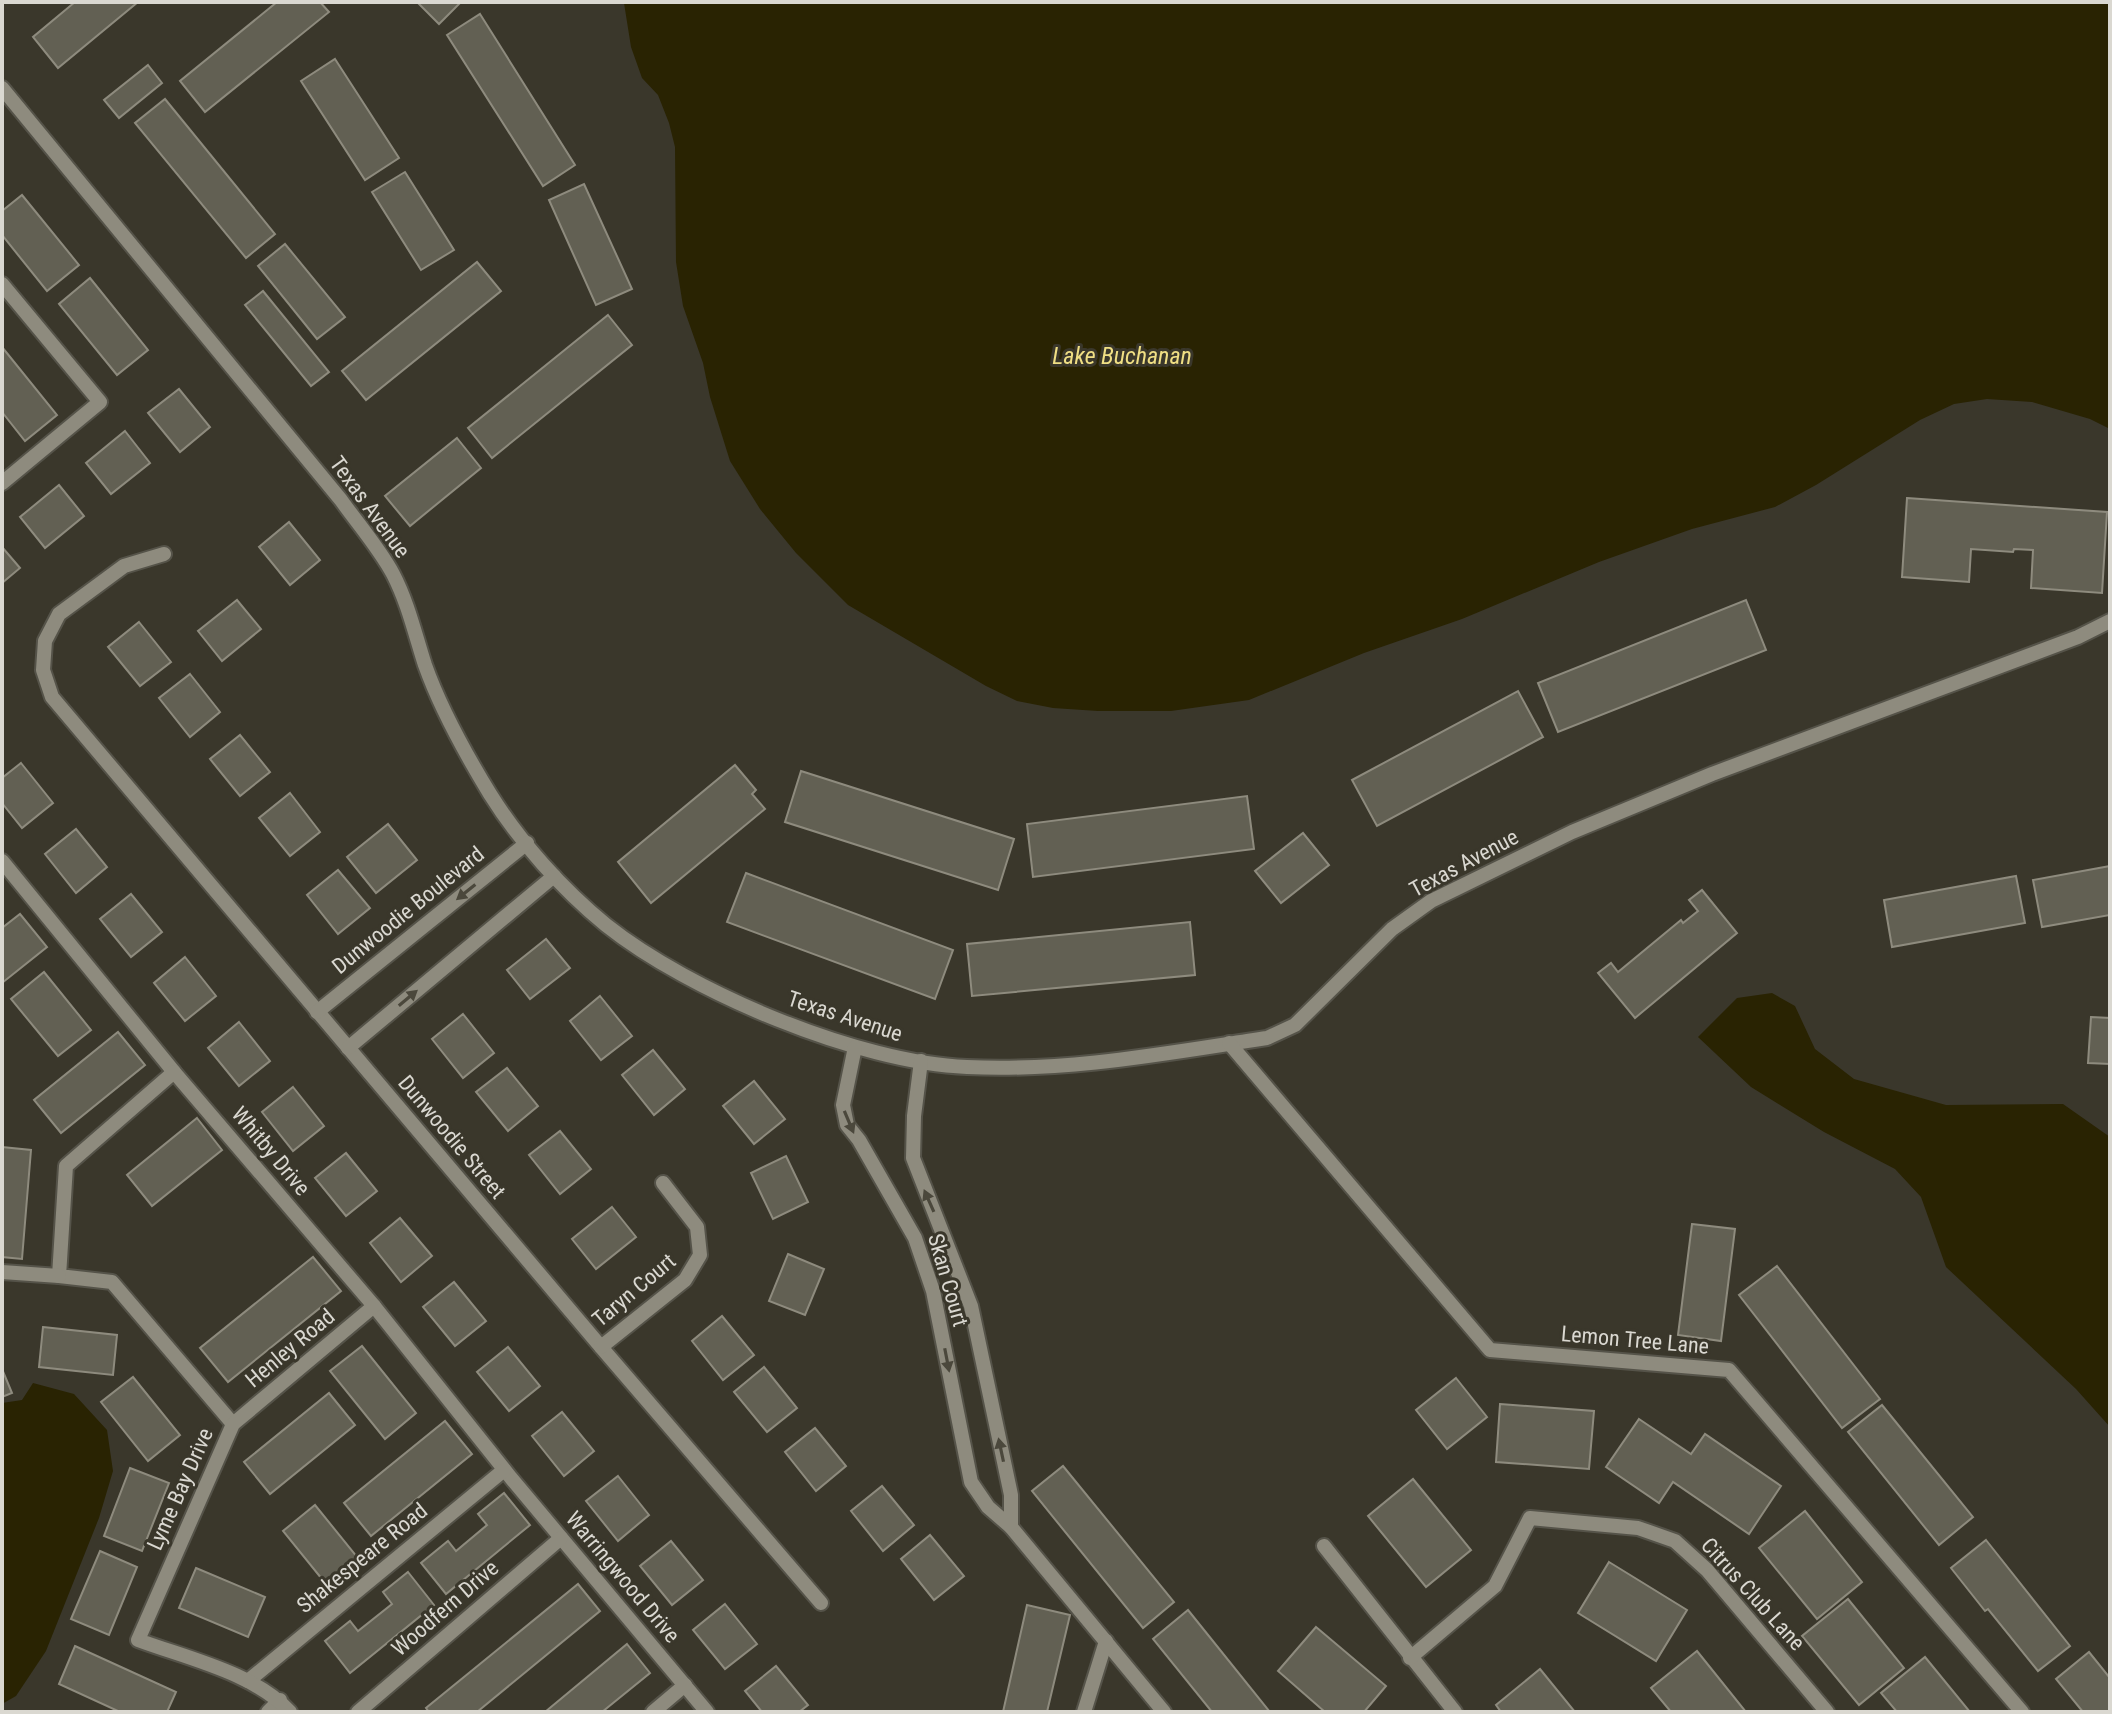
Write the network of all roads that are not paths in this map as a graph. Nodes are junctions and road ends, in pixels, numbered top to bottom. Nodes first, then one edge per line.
1 (2, 88) edge
2 (7, 104) edge
3 (2, 284) edge
4 (2, 483) edge
5 (164, 554) dead end
6 (2110, 621) edge
7 (2110, 632) edge
8 (2078, 637) junction
9 (527, 843) junction
10 (2, 861) edge
11 (554, 876) junction
12 (317, 1012) junction
13 (1229, 1043) junction
14 (855, 1047) junction
15 (348, 1048) junction
16 (921, 1061) junction
17 (174, 1072) junction
18 (663, 1183) dead end
19 (2, 1272) edge
20 (59, 1276) junction
21 (374, 1306) junction
22 (601, 1347) junction
23 (233, 1424) junction
24 (504, 1470) junction
25 (1011, 1527) junction
26 (561, 1538) junction
27 (1324, 1546) dead end
28 (821, 1603) dead end
29 (1106, 1641) junction
30 (1410, 1658) junction
31 (248, 1681) junction
32 (685, 1685) junction
33 (280, 1700) junction
34 (268, 1712) edge
35 (290, 1712) edge
36 (358, 1712) edge
37 (653, 1712) edge
38 (707, 1712) edge
39 (1084, 1712) edge
40 (1164, 1712) edge
41 (1455, 1712) edge
42 (1827, 1712) edge
43 (2022, 1712) edge

1 - 2 street, Texas Avenue
2 - 9 street, Texas Avenue
3 - 4 street
5 - 12 street, Dunwoodie Street
6 - 8 street, Texas Avenue
7 - 8 street, Texas Avenue
8 - 13 street, Texas Avenue
9 - 11 street, Texas Avenue
9 -> 12 street, Dunwoodie Boulevard
10 - 17 street, Whitby Drive
11 - 14 street, Texas Avenue
15 -> 11 street
12 - 15 street, Dunwoodie Street
13 - 16 street, Texas Avenue
13 - 43 street, Lemon Tree Lane
14 - 16 street, Texas Avenue
14 -> 25 street, Skan Court
15 - 22 street, Dunwoodie Street
25 -> 16 street, Skan Court
17 - 20 street
17 - 21 street, Whitby Drive
18 - 22 street, Taryn Court
19 - 20 street, Lyme Bay Drive
20 - 23 street, Lyme Bay Drive
21 - 23 street, Henley Road
21 - 24 street, Whitby Drive
22 - 28 street, Dunwoodie Street
23 - 31 street, Lyme Bay Drive
24 - 26 street, Warringwood Drive
24 - 31 street, Shakespeare Road
25 - 29 street, Skan Court
26 - 32 street, Warringwood Drive
26 - 36 street, Woodfern Drive
27 - 30 street
29 - 39 street
29 - 40 street, Skan Court
30 - 41 street
30 - 42 street, Citrus Club Lane
31 - 33 street
32 - 37 street
32 - 38 street, Warringwood Drive
33 - 34 street
33 - 35 street

